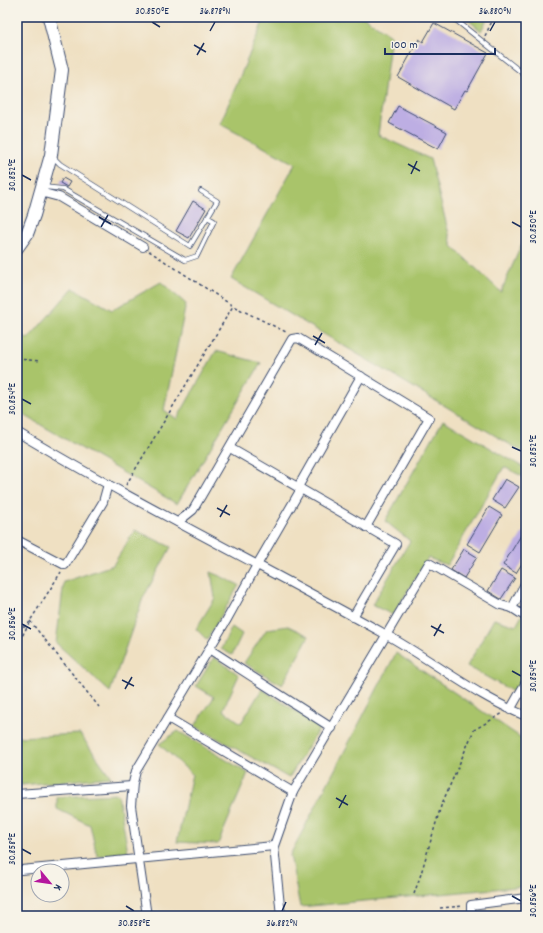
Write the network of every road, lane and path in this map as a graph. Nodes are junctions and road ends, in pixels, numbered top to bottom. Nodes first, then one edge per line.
1 (49, 17) edge
2 (452, 17) edge
3 (494, 17) edge
4 (482, 41) junction
5 (526, 76) edge
6 (51, 155) junction
7 (41, 189) junction
8 (201, 191) dead end
9 (207, 217) junction
10 (143, 247) joint
11 (17, 248) edge
12 (233, 306) junction
13 (298, 338) junction
14 (17, 359) edge
15 (40, 361) dead end
16 (361, 376) junction
17 (17, 432) edge
18 (230, 448) junction
19 (108, 484) junction
20 (299, 488) junction
21 (122, 492) junction
22 (178, 522) junction
23 (366, 527) junction
24 (17, 540) edge
25 (65, 565) junction
26 (257, 565) junction
27 (526, 582) edge
28 (512, 608) junction
29 (353, 617) junction
30 (526, 617) edge
31 (30, 621) junction
32 (28, 625) junction
33 (17, 628) edge
34 (386, 635) junction
35 (17, 646) edge
36 (210, 649) junction
37 (526, 682) edge
38 (99, 707) dead end
39 (510, 710) junction
40 (526, 716) edge
41 (168, 718) junction
42 (332, 728) junction
43 (132, 786) junction
44 (293, 792) junction
45 (17, 794) edge
46 (274, 846) junction
47 (138, 860) junction
48 (21, 870) dead end
49 (414, 894) dead end
50 (526, 898) edge
51 (471, 905) junction
52 (440, 908) dead end
53 (408, 913) dead end
54 (147, 916) edge
55 (281, 916) edge
56 (374, 916) edge
57 (471, 916) edge

1 - 6 street
2 - 4 lane
3 - 4 path
4 - 5 lane
6 - 7 street
6 - 9 lane
7 - 9 lane
7 - 10 street
7 - 11 street
8 - 9 lane
10 - 12 path
12 - 13 path
12 - 21 path
13 - 16 street
13 - 18 street
14 - 15 path
16 - 20 street
16 - 23 street
17 - 19 street
18 - 20 street
18 - 22 street
19 - 21 street
19 - 25 street
20 - 23 street
20 - 26 street
21 - 22 street
22 - 26 street
23 - 29 street
24 - 25 street
25 - 31 path
26 - 29 street
26 - 36 street
27 - 28 street
28 - 30 street
28 - 34 street
29 - 34 street
31 - 32 path
31 - 38 path
32 - 33 path
32 - 35 path
34 - 39 street
34 - 42 street
36 - 41 street
36 - 42 street
37 - 39 street
39 - 40 street
39 - 49 path
41 - 43 street
41 - 44 street
42 - 44 street
43 - 45 street
43 - 47 street
44 - 46 street
46 - 47 street
46 - 55 street
47 - 48 street
47 - 54 street
50 - 51 street
51 - 52 path
51 - 57 street
53 - 56 path

